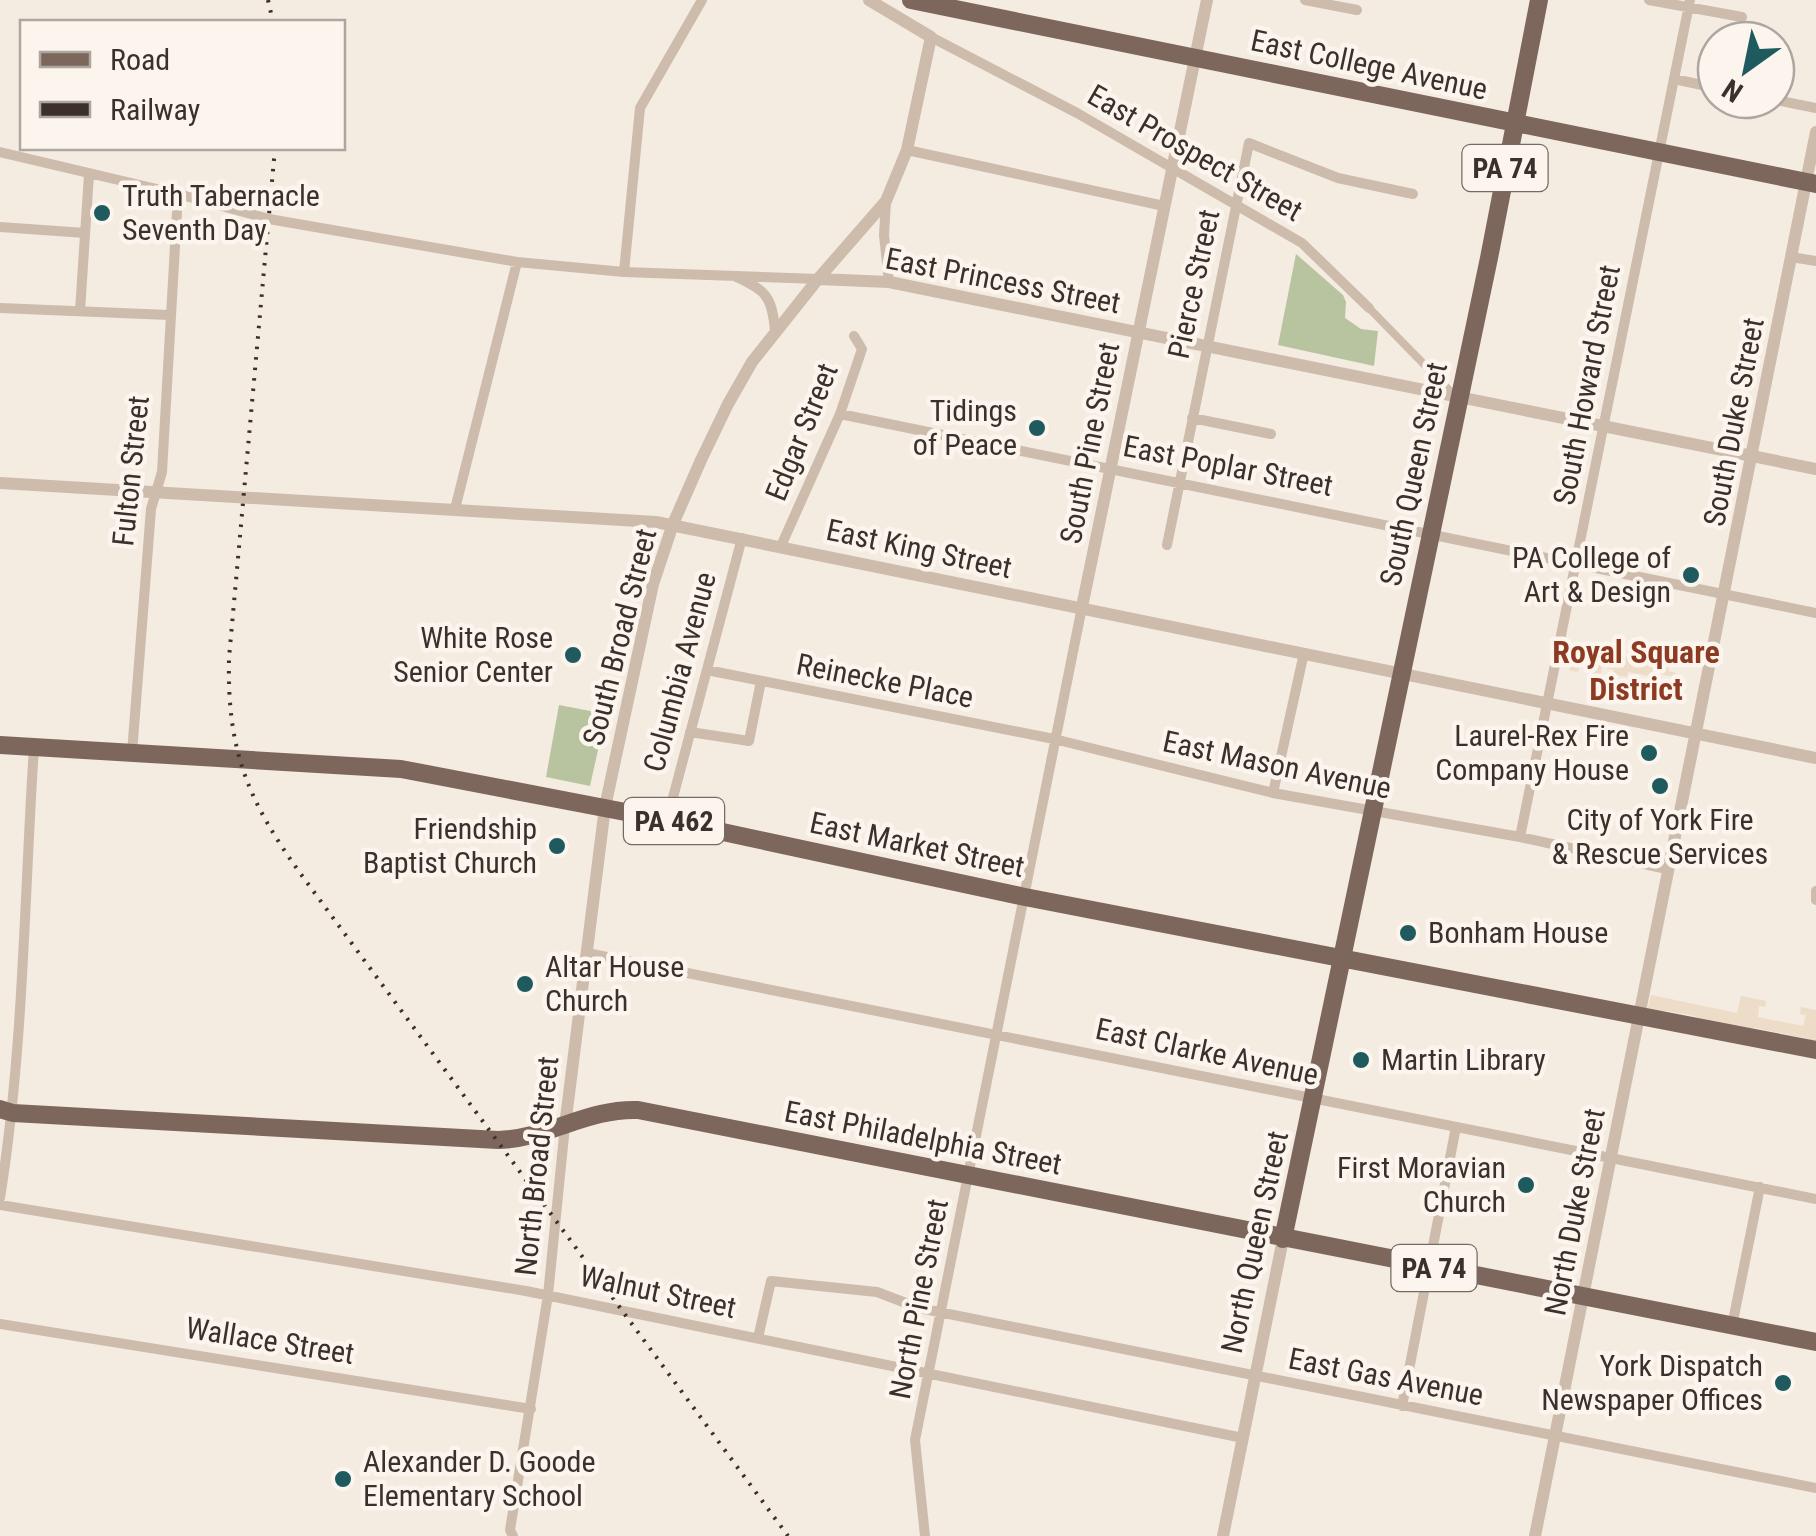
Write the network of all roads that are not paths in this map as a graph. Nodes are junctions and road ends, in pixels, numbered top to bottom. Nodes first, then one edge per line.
1 (702, 0) edge
2 (869, 0) edge
3 (911, 0) edge
4 (1208, 0) edge
5 (1305, 0) edge
6 (1539, 0) edge
7 (1650, 0) edge
8 (938, 3) edge
9 (1690, 4) edge
10 (1356, 10) dead end
11 (1742, 18) dead end
12 (931, 37) junction
13 (1195, 57) junction
14 (1674, 79) junction
15 (1696, 84) edge
16 (1514, 124) junction
17 (1816, 132) edge
18 (907, 150) junction
19 (0, 152) edge
20 (1659, 152) junction
21 (1171, 170) junction
22 (89, 174) junction
23 (1811, 182) edge
24 (178, 194) junction
25 (1413, 194) dead end
26 (886, 201) junction
27 (1236, 204) junction
28 (1164, 206) junction
29 (0, 227) edge
30 (85, 233) junction
31 (1791, 258) junction
32 (516, 262) junction
33 (1816, 262) edge
34 (624, 272) junction
35 (729, 273) junction
36 (818, 279) junction
37 (889, 282) junction
38 (0, 308) edge
39 (1369, 308) joint
40 (80, 311) junction
41 (169, 315) junction
42 (775, 331) junction
43 (1137, 332) junction
44 (854, 336) dead end
45 (1206, 346) junction
46 (1459, 399) junction
47 (840, 414) junction
48 (1192, 418) junction
49 (1604, 426) junction
50 (1270, 434) dead end
51 (1752, 456) junction
52 (1110, 468) junction
53 (1816, 469) edge
54 (0, 482) edge
55 (1179, 482) junction
56 (156, 491) junction
57 (455, 509) junction
58 (673, 524) junction
59 (1429, 534) junction
60 (742, 538) junction
61 (781, 546) junction
62 (1167, 546) dead end
63 (1578, 566) junction
64 (1726, 595) junction
65 (1082, 608) junction
66 (1816, 613) edge
67 (1304, 653) junction
68 (707, 670) junction
69 (1400, 673) junction
70 (761, 681) junction
71 (1547, 703) junction
72 (690, 732) junction
73 (1695, 733) junction
74 (1054, 739) junction
75 (0, 745) edge
76 (34, 747) junction
77 (132, 753) junction
78 (1816, 758) edge
79 (1273, 793) junction
80 (606, 807) junction
81 (1372, 812) junction
82 (667, 820) junction
83 (1520, 838) junction
84 (1667, 868) junction
85 (1025, 897) junction
86 (588, 953) junction
87 (1340, 958) junction
88 (1640, 1015) junction
89 (998, 1034) junction
90 (1816, 1050) edge
91 (1312, 1099) junction
92 (4, 1113) edge
93 (564, 1126) junction
94 (1456, 1128) junction
95 (1611, 1158) junction
96 (969, 1175) junction
97 (1760, 1187) junction
98 (1816, 1199) edge
99 (0, 1201) edge
100 (1283, 1239) junction
101 (1429, 1267) junction
102 (548, 1295) junction
103 (1584, 1296) junction
104 (942, 1312) junction
105 (0, 1324) edge
106 (1732, 1326) junction
107 (758, 1338) junction
108 (1816, 1342) edge
109 (930, 1374) junction
110 (1255, 1376) junction
111 (1402, 1406) junction
112 (531, 1408) junction
113 (1556, 1436) junction
114 (1242, 1438) junction
115 (1816, 1488) edge
116 (512, 1533) edge
117 (925, 1536) edge
118 (1223, 1536) edge
119 (1535, 1536) edge

1 - 34 street
2 - 12 street, East Prospect Street
3 - 8 main road, East College Avenue
4 - 13 street, South Pine Street
5 - 10 street
6 - 16 main road, South Queen Street / PA 74
7 - 9 street
8 - 13 main road, East College Avenue
9 - 11 street
9 - 14 street, South Howard Street
12 - 18 street
12 - 21 street, East Prospect Street
13 - 16 main road, East College Avenue
13 - 21 street, South Pine Street
14 - 15 street
14 - 20 street, South Howard Street
16 - 20 main road, East College Avenue
16 - 46 main road, South Queen Street / PA 74
17 - 23 street, South Duke Street
18 - 26 street
18 - 28 street
19 - 22 street, East Princess Street
20 - 23 main road, East College Avenue
20 - 49 street, South Howard Street
21 - 27 street, East Prospect Street
21 - 28 street, South Pine Street
22 - 24 street, East Princess Street
22 - 30 street
23 - 31 street, South Duke Street
24 - 32 street, East Princess Street
24 - 41 street, Fulton Street
25 - 27 street, Pierce Street
26 - 36 street
26 - 37 street
27 - 39 street, East Prospect Street
27 - 45 street, Pierce Street
28 - 43 street, South Pine Street
29 - 30 street
30 - 40 street
31 - 33 street
31 - 51 street, South Duke Street
32 - 34 street, East Princess Street
32 - 57 street
34 - 35 street, East Princess Street
35 - 36 street, East Princess Street
35 - 42 street
36 - 37 street, East Princess Street
36 - 42 street, South Broad Street
37 - 43 street, East Princess Street
38 - 40 street
39 - 46 street, East Prospect Street
40 - 41 street
41 - 56 street, Fulton Street
42 - 58 street, South Broad Street
43 - 45 street, East Princess Street
43 - 52 street, South Pine Street
44 - 47 street, Edgar Street
45 - 46 street, East Princess Street
45 - 48 street, Pierce Street
46 - 49 street, East Princess Street
46 - 59 main road, South Queen Street / PA 74
47 - 52 street, East Poplar Street
47 - 61 street, Edgar Street
48 - 50 street
48 - 55 street, Pierce Street
49 - 51 street, East Princess Street
49 - 63 street, South Howard Street
51 - 53 street, East Princess Street
51 - 64 street, South Duke Street
52 - 55 street, East Poplar Street
52 - 65 street, South Pine Street
54 - 56 street, East King Street
55 - 59 street, East Poplar Street
55 - 62 street, Pierce Street
56 - 57 street, East King Street
56 - 77 street, Fulton Street
57 - 58 street, East King Street
58 - 60 street, East King Street
58 - 80 street, South Broad Street
59 - 63 street, East Poplar Street
59 - 69 main road, South Queen Street / PA 74
60 - 61 street, East King Street
60 - 68 street, Columbia Avenue
61 - 65 street, East King Street
63 - 64 street, East Poplar Street
63 - 71 street, South Howard Street
64 - 66 street, East Poplar Street
64 - 73 street, South Duke Street
65 - 67 street, East King Street
65 - 74 street, South Pine Street
67 - 69 street, East King Street
67 - 79 street
68 - 70 street, Reinecke Place
68 - 72 street, Columbia Avenue
69 - 71 street, East King Street
69 - 81 main road, South Queen Street / PA 74
70 - 72 street
70 - 74 street, Reinecke Place
71 - 73 street, East King Street
71 - 83 street, South Howard Street
72 - 82 street, Columbia Avenue
73 - 78 street, East King Street
73 - 84 street, South Duke Street
74 - 79 street, East Mason Avenue
74 - 85 street, South Pine Street
75 - 76 main road, East Market Street / PA 462
76 - 77 main road, East Market Street / PA 462
76 - 92 street
77 - 80 main road, East Market Street / PA 462
79 - 81 street, East Mason Avenue
80 - 82 main road, East Market Street / PA 462
80 - 86 street, North Broad Street
81 - 83 street, East Mason Avenue
81 - 87 main road, South Queen Street / PA 74
82 - 85 main road, East Market Street / PA 462
83 - 84 street, East Mason Avenue
84 - 88 street, South Duke Street
85 - 87 main road, East Market Street / PA 462
85 - 89 street, North Pine Street
86 - 89 street, East Clarke Avenue
86 - 93 street, North Broad Street
87 - 88 main road, East Market Street
87 - 91 main road, North Queen Street / PA 74
88 - 90 main road, East Market Street
88 - 95 street, North Duke Street
89 - 91 street, East Clarke Avenue
89 - 96 street, North Pine Street
91 - 94 street, East Clarke Avenue
91 - 100 main road, North Queen Street / PA 74
92 - 93 main road, East Philadelphia Street
92 - 99 street
93 - 96 main road, East Philadelphia Street
93 - 102 street, North Broad Street
94 - 95 street, East Clarke Avenue
94 - 101 street
95 - 97 street, East Clarke Avenue
95 - 103 street, North Duke Street
96 - 100 main road, East Philadelphia Street
96 - 104 street, North Pine Street
97 - 98 street, East Clarke Avenue
97 - 106 street
99 - 102 street, Walnut Street
100 - 101 main road, East Philadelphia Street / PA 74
100 - 110 street, North Queen Street
101 - 103 main road, East Philadelphia Street / PA 74
101 - 111 street
102 - 107 street, Walnut Street
102 - 112 street, North Broad Street
103 - 106 main road, East Philadelphia Street / PA 74
103 - 113 street, North Duke Street
104 - 107 street, East Gas Avenue
104 - 109 street, North Pine Street
104 - 110 street, East Gas Avenue
105 - 112 street, Wallace Street
106 - 108 main road, East Philadelphia Street / PA 74
107 - 109 street, Walnut Street
109 - 114 street, Walnut Street
109 - 117 street, North Pine Street
110 - 111 street, East Gas Avenue
110 - 114 street, North Queen Street
111 - 113 street, East Gas Avenue
112 - 116 street, North Broad Street
113 - 115 street, East Gas Avenue
113 - 119 street, North Duke Street
114 - 118 street, North Queen Street

